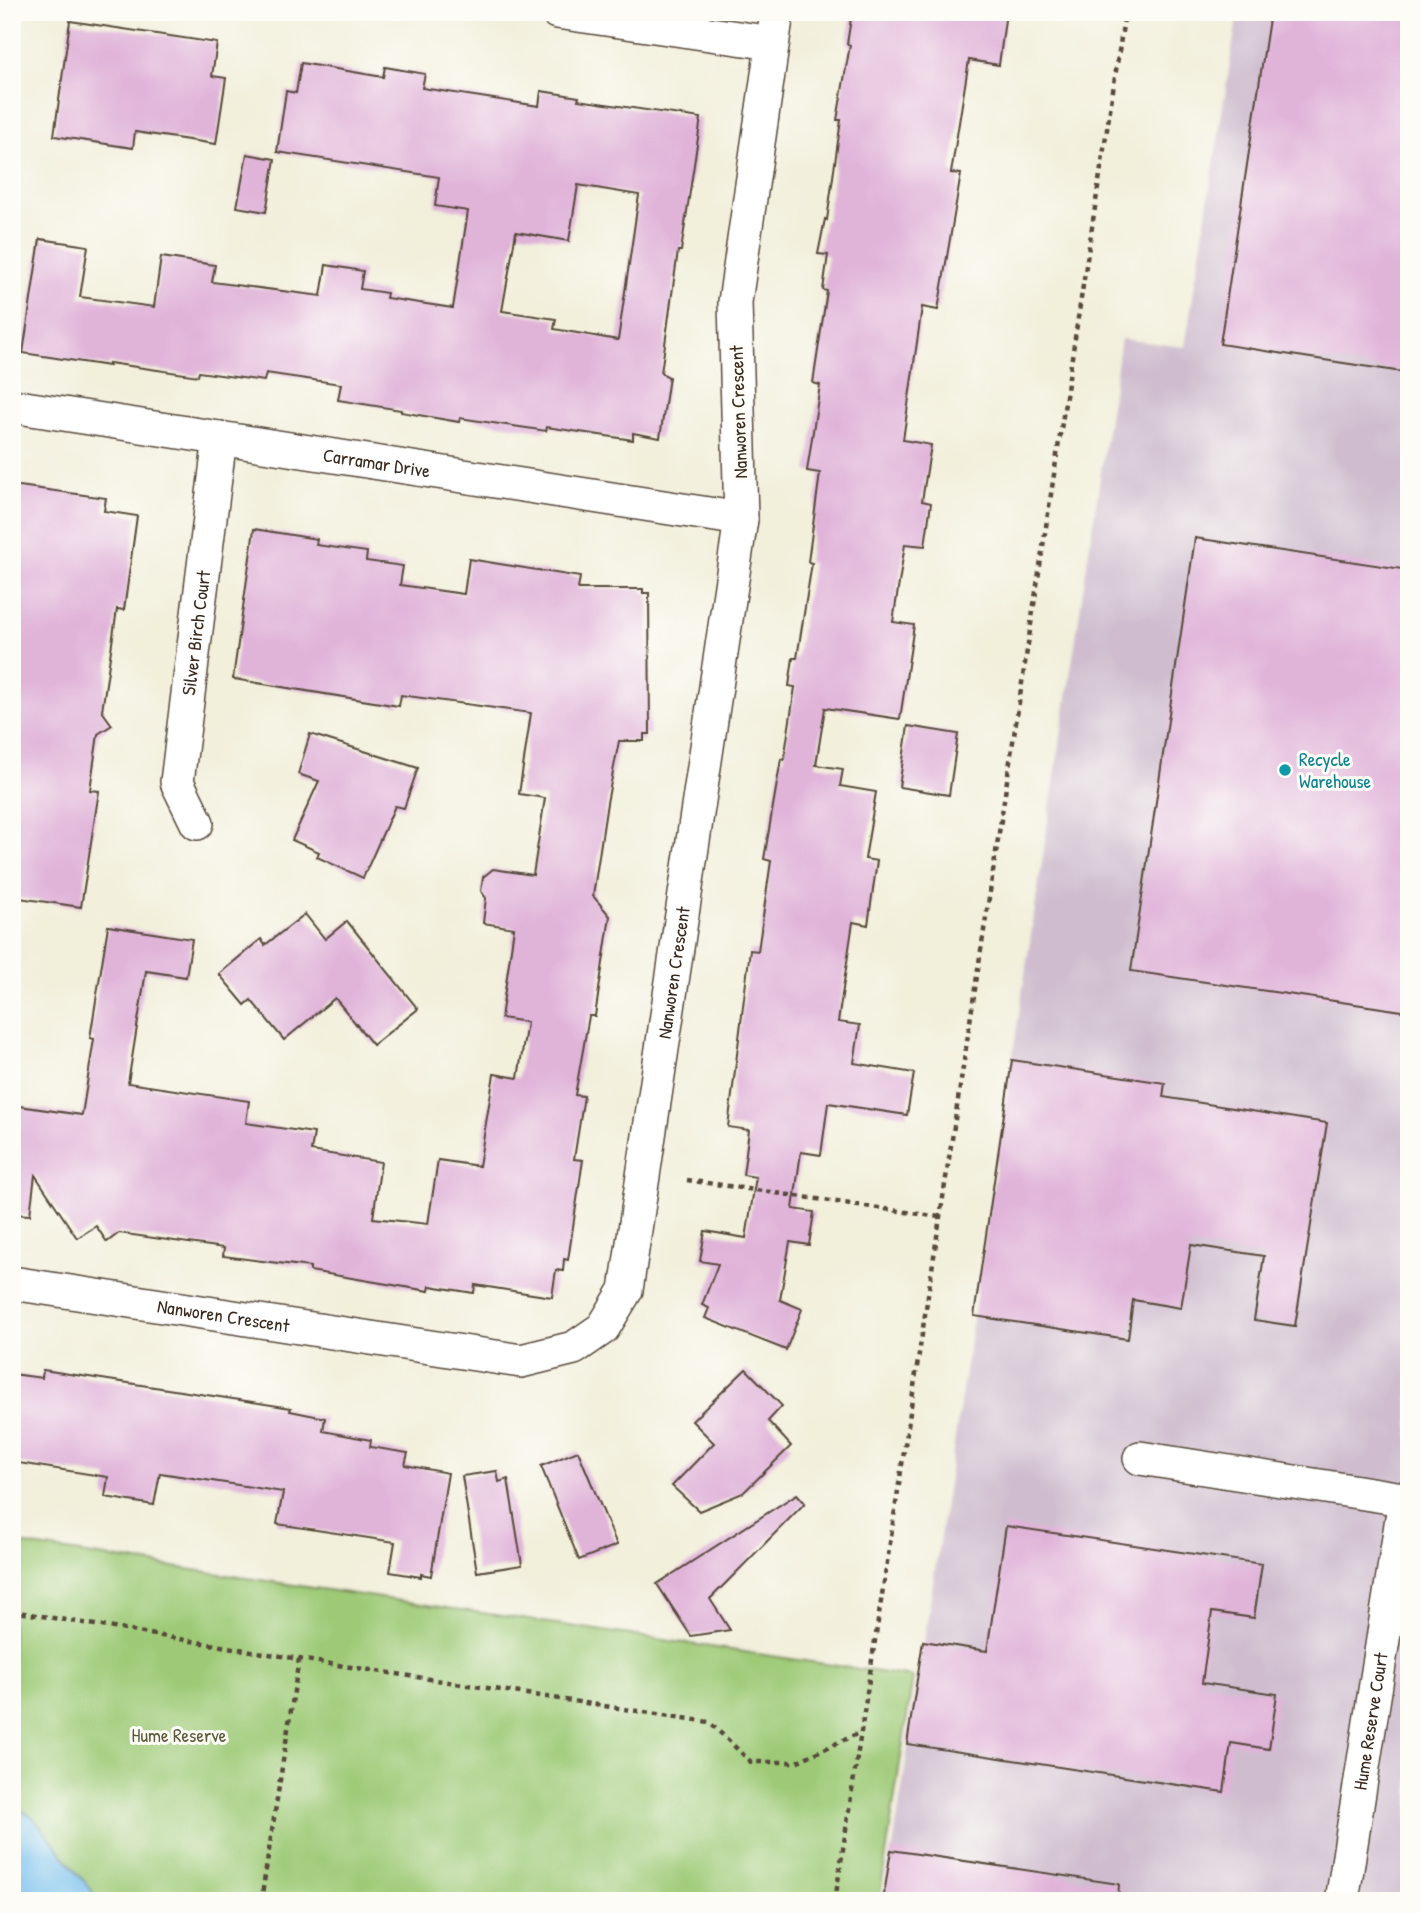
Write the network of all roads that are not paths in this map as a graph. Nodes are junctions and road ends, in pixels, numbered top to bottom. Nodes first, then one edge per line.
1 (556, 12) edge
2 (775, 28) edge
3 (12, 406) edge
4 (220, 438) junction
5 (741, 519) junction
6 (197, 823) dead end
7 (12, 1283) edge
8 (1140, 1458) dead end
9 (1407, 1499) edge
10 (1342, 1901) edge

1 - 2 street
2 - 5 street, Nanworen Crescent
3 - 4 street, Carramar Drive
4 - 5 street, Carramar Drive
4 - 6 street, Silver Birch Court
5 - 7 street, Nanworen Crescent
8 - 9 street, Hume Reserve Court
9 - 10 street, Hume Reserve Court

